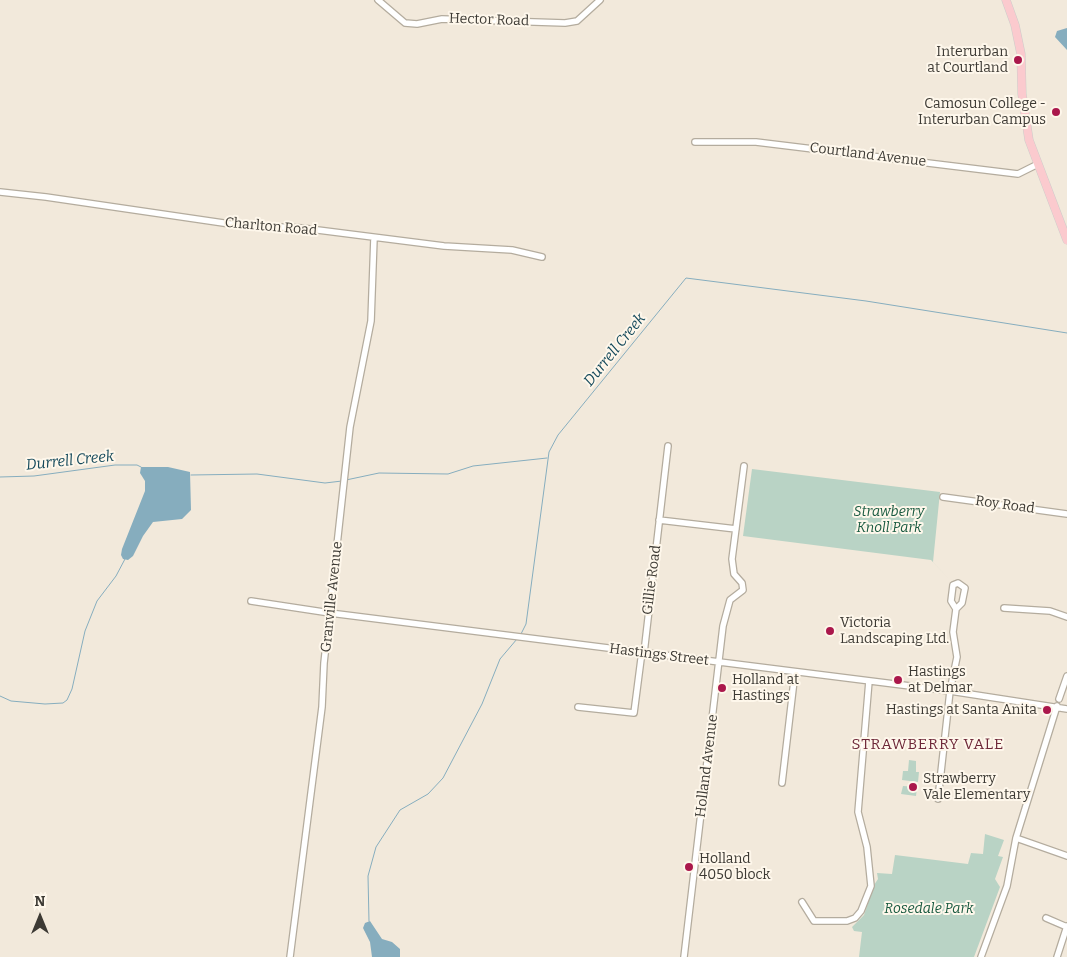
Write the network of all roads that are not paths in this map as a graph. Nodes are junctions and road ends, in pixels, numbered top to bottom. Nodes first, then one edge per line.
1 (378, 0) edge
2 (600, 0) edge
3 (1006, 0) edge
4 (695, 142) dead end
5 (1038, 164) junction
6 (0, 192) edge
7 (374, 238) junction
8 (1067, 240) edge
9 (542, 257) dead end
10 (668, 446) dead end
11 (744, 466) dead end
12 (944, 497) dead end
13 (1067, 514) edge
14 (659, 520) junction
15 (736, 529) junction
16 (251, 600) dead end
17 (1004, 608) dead end
18 (956, 609) dead end
19 (330, 613) junction
20 (1067, 617) edge
21 (644, 653) junction
22 (720, 663) junction
23 (795, 672) junction
24 (1067, 676) edge
25 (869, 681) junction
26 (950, 690) junction
27 (1058, 703) junction
28 (578, 707) dead end
29 (1067, 709) edge
30 (782, 783) dead end
31 (938, 799) dead end
32 (1016, 838) junction
33 (1067, 856) edge
34 (802, 902) dead end
35 (1046, 918) dead end
36 (1067, 927) edge
37 (290, 957) edge
38 (684, 957) edge
39 (981, 957) edge
40 (1057, 957) edge

1 - 2 street, Hector Road
3 - 5 main road
4 - 5 street, Courtland Avenue
5 - 8 main road
6 - 7 street, Charlton Road
7 - 9 street, Charlton Road
7 - 19 street, Granville Avenue
10 - 14 street, Gillie Road
11 - 15 street, Holland Avenue
12 - 13 street, Roy Road
14 - 15 street
14 - 21 street, Gillie Road
15 - 22 street, Holland Avenue
16 - 19 street, Hastings Street
17 - 20 street
18 - 26 street
19 - 21 street, Hastings Street
19 - 37 street, Granville Avenue
21 - 22 street, Hastings Street
21 - 28 street, Gillie Road
22 - 23 street, Hastings Street
22 - 38 street, Holland Avenue
23 - 25 street, Hastings Street
23 - 30 street
24 - 27 street
25 - 26 street, Hastings Street
25 - 34 street
26 - 27 street, Hastings Street
26 - 31 street
27 - 29 street, Hastings Street
27 - 32 street
32 - 33 street
32 - 39 street
35 - 36 street
36 - 40 street

